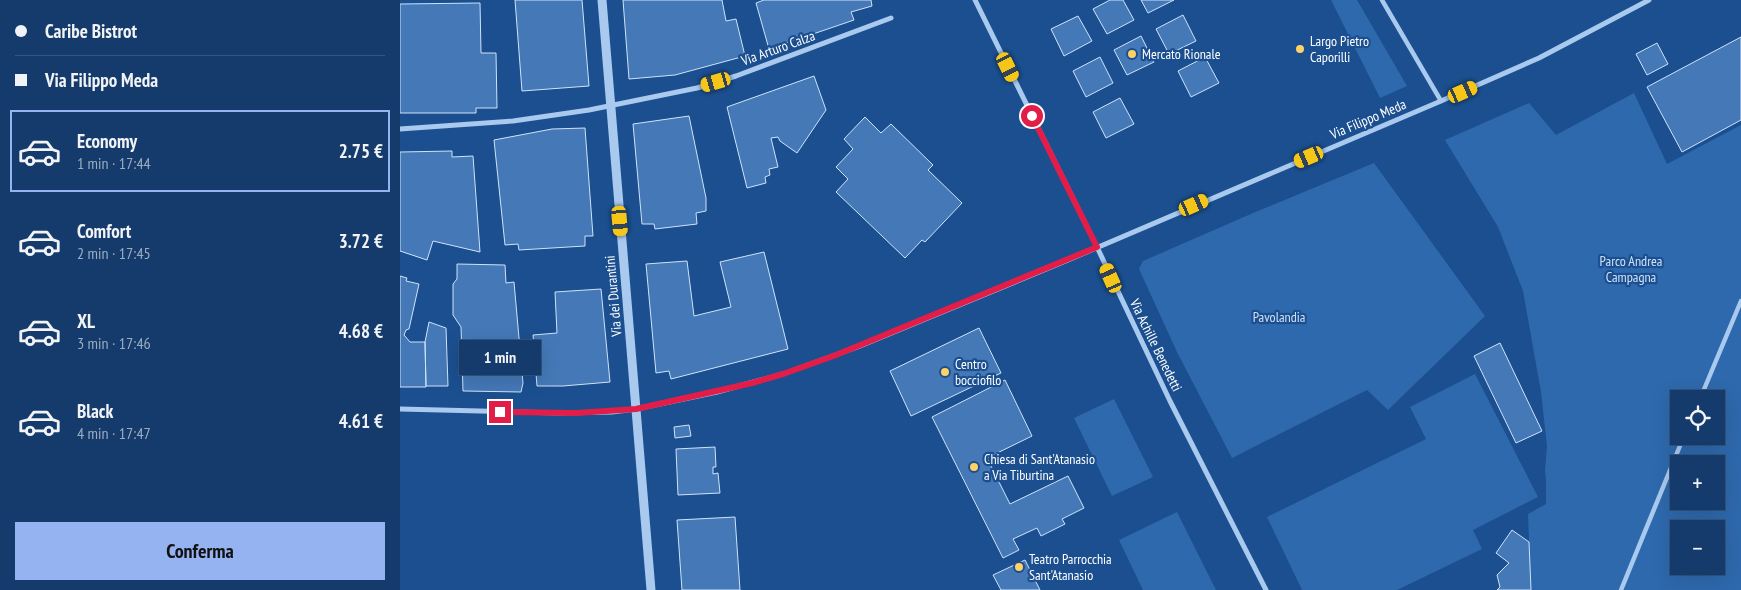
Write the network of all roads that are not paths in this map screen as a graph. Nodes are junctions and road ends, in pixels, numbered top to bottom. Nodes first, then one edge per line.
1 (602, 0) edge
2 (975, 0) edge
3 (1382, 0) edge
4 (1649, 0) edge
5 (891, 18) dead end
6 (1441, 102) junction
7 (611, 105) junction
8 (400, 129) edge
9 (1097, 247) junction
10 (1741, 300) edge
11 (1704, 390) edge
12 (636, 409) junction
13 (400, 410) edge
14 (1680, 445) edge
15 (651, 590) edge
16 (1266, 590) edge
17 (1621, 590) edge

1 - 7 street, Via dei Durantini
2 - 9 street, Via Achille Benedetti
3 - 6 street
4 - 6 street, Via Filippo Meda
5 - 7 street, Via Arturo Calza
6 - 9 street, Via Filippo Meda
7 - 8 street, Via Arturo Calza
7 - 12 street, Via dei Durantini
9 - 12 street, Via Filippo Meda
9 - 16 street, Via Achille Benedetti
10 - 11 street
12 - 13 street, Via Filippo Meda
12 - 15 street, Via dei Durantini
14 - 17 street

